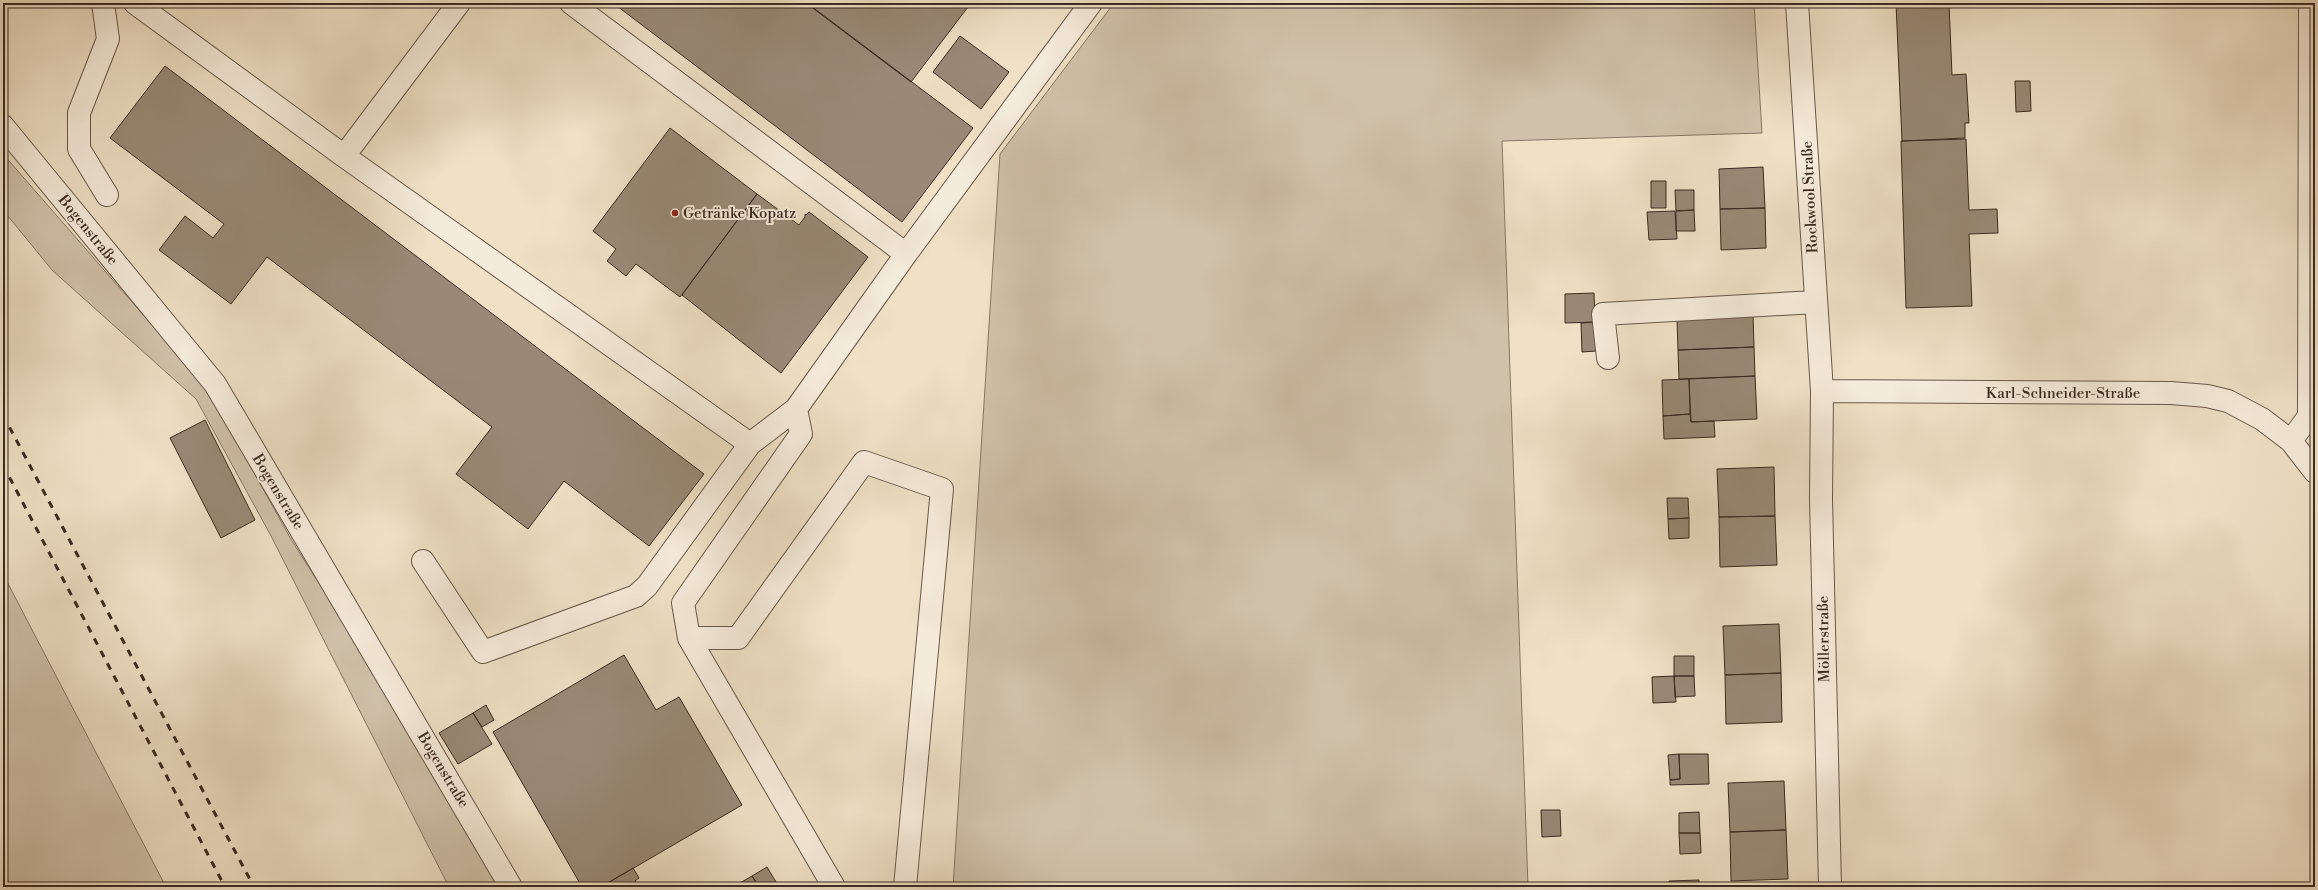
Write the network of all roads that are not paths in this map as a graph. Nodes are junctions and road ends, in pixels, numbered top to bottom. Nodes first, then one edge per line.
1 (102, 3) edge
2 (135, 3) edge
3 (459, 3) edge
4 (571, 3) edge
5 (1091, 3) edge
6 (1797, 3) edge
7 (2311, 3) edge
8 (3, 126) edge
9 (344, 156) junction
10 (107, 195) dead end
11 (2312, 209) edge
12 (906, 254) junction
13 (1816, 302) junction
14 (1608, 358) dead end
15 (1822, 392) junction
16 (796, 409) junction
17 (2291, 441) junction
18 (750, 444) junction
19 (2315, 472) edge
20 (423, 561) dead end
21 (689, 638) junction
22 (511, 887) edge
23 (834, 887) edge
24 (905, 887) edge
25 (1830, 887) edge

1 - 10 street
2 - 9 street
3 - 9 street
4 - 12 street
5 - 12 street
6 - 13 street, Rockwool Straße
7 - 11 street
8 - 22 street, Bogenstraße
9 - 18 street
11 - 17 street
12 - 16 street
13 - 14 street
13 - 15 street, Rockwool Straße
15 - 17 street, Karl-Schneider-Straße
15 - 25 street, Möllerstraße
16 - 18 street
16 - 21 street
17 - 19 street, Karl-Schneider-Straße
18 - 20 street
21 - 23 street
21 - 24 street

